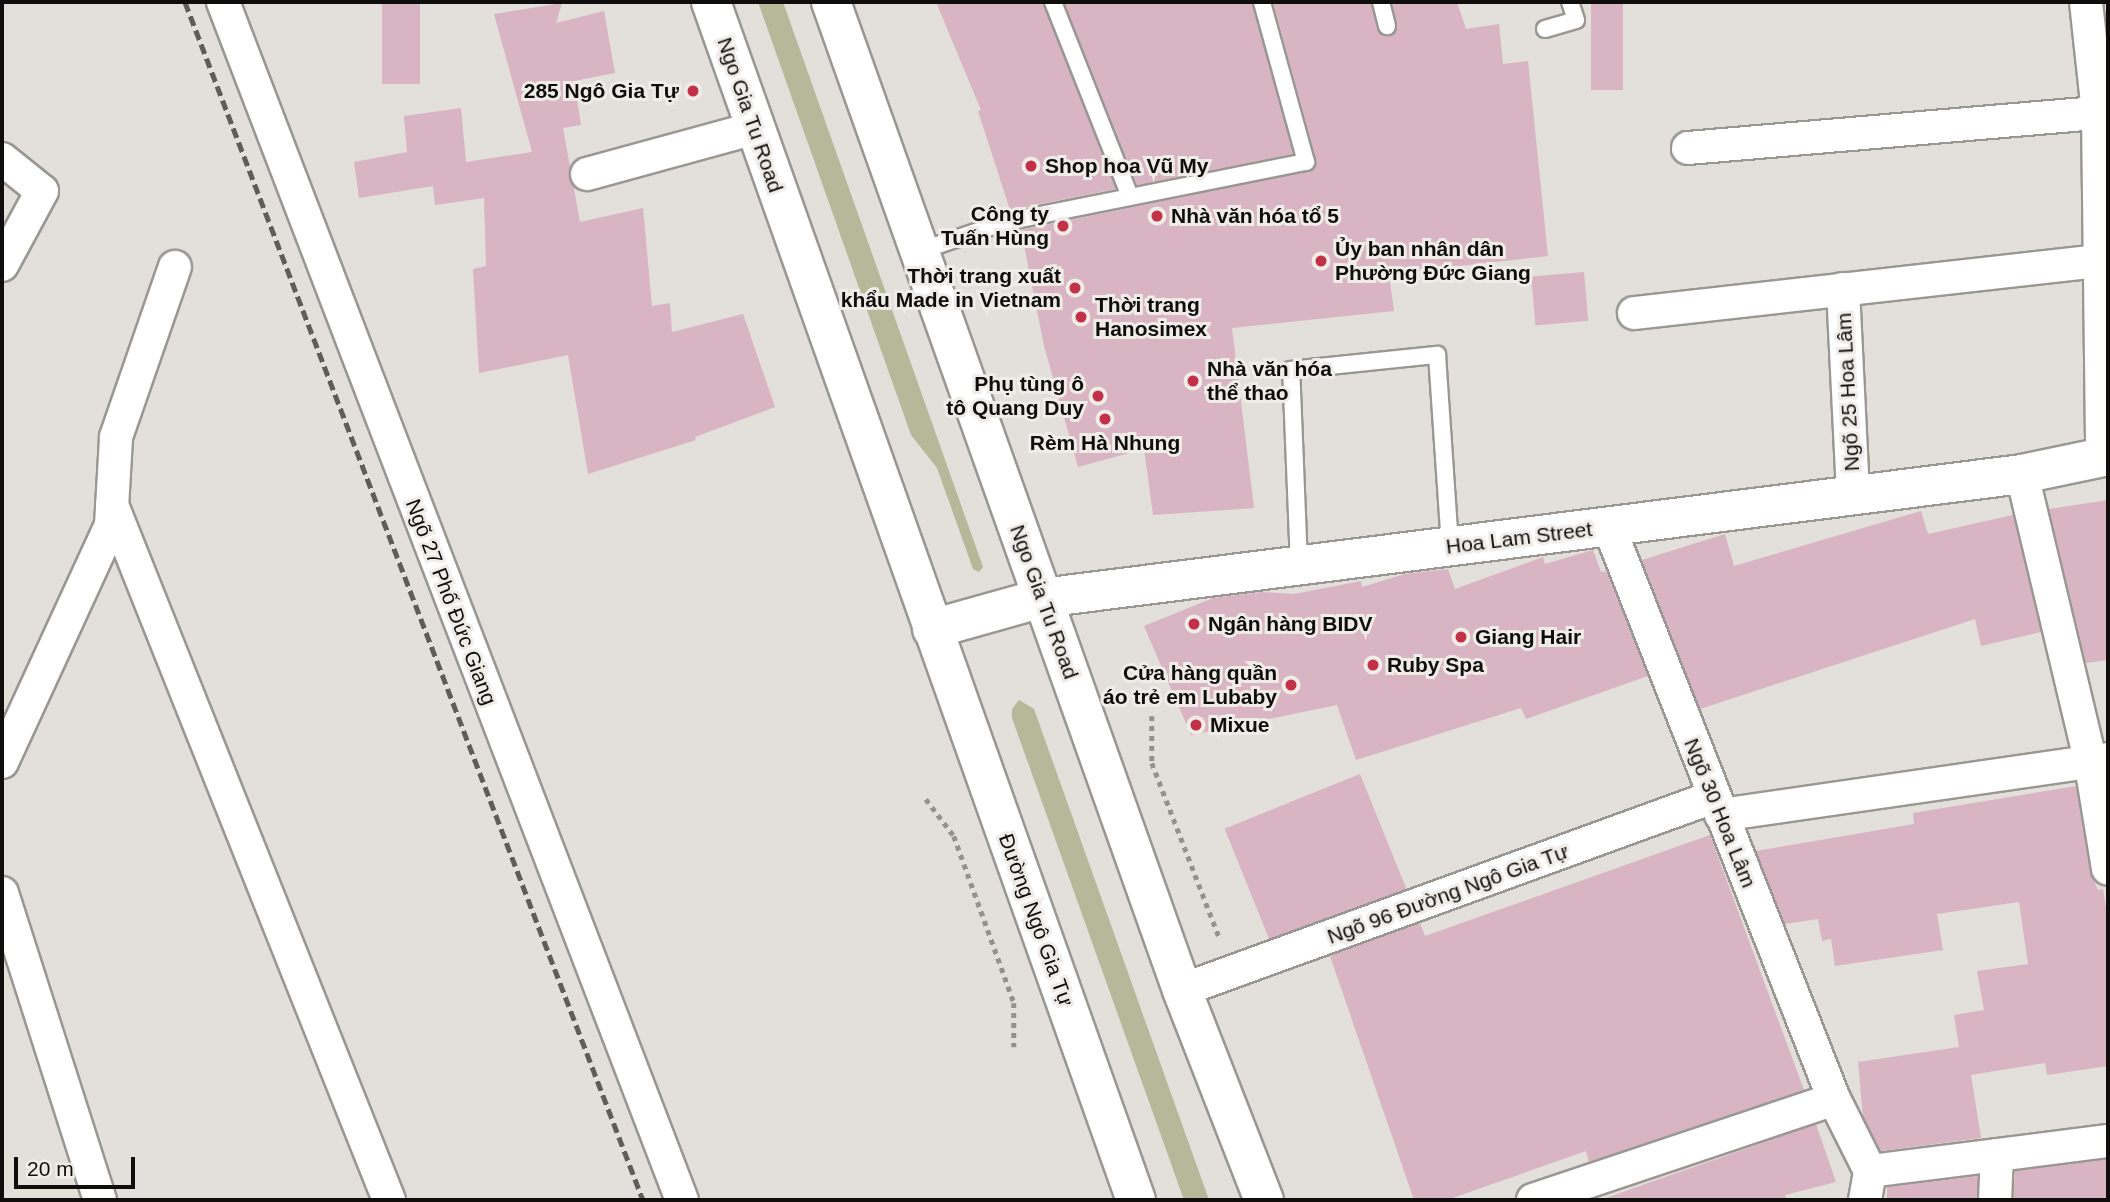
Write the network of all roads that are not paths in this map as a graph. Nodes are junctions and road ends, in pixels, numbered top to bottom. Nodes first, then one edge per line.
1 (223, 2) edge
2 (710, 2) edge
3 (831, 2) edge
4 (1053, 2) edge
5 (1262, 2) edge
6 (1381, 2) edge
7 (1570, 2) edge
8 (2087, 2) edge
9 (1387, 26) dead end
10 (1545, 29) dead end
11 (2103, 112) edge
12 (755, 128) junction
13 (1688, 148) dead end
14 (2, 159) edge
15 (587, 174) dead end
16 (1130, 196) junction
17 (919, 251) junction
18 (2105, 260) edge
19 (2, 265) edge
20 (175, 267) dead end
21 (1843, 289) junction
22 (1634, 313) dead end
23 (2105, 456) edge
24 (2022, 474) junction
25 (1853, 494) junction
26 (112, 505) junction
27 (1609, 527) junction
28 (1450, 546) junction
29 (1299, 565) junction
30 (1042, 598) junction
31 (932, 629) junction
32 (2099, 759) edge
33 (2, 762) edge
34 (1717, 806) junction
35 (2108, 869) edge
36 (2, 893) edge
37 (1182, 990) junction
38 (1834, 1099) junction
39 (2108, 1142) edge
40 (1997, 1155) junction
41 (1868, 1185) edge
42 (100, 1200) edge
43 (389, 1200) edge
44 (682, 1200) edge
45 (1136, 1200) edge
46 (1264, 1200) edge
47 (1534, 1200) edge
48 (1995, 1200) edge

1 - 44 street, Ngõ 27 Phố Đức Giang
2 - 12 main road, Ngo Gia Tu Road
3 - 17 main road, Ngo Gia Tu Road
4 - 16 lane
5 - 16 lane
6 - 9 lane
7 - 10 lane
8 - 11 street
11 - 13 street
11 - 18 street
12 - 15 street
12 - 31 main road, Ngo Gia Tu Road
14 - 19 street
16 - 17 lane
17 - 30 main road, Ngo Gia Tu Road
18 - 21 street
18 - 23 street
20 - 26 street
21 - 22 street
21 - 25 street, Ngõ 25 Hoa Lâm
23 - 24 main road, Hoa Lam Street
24 - 25 main road, Hoa Lam Street
24 - 32 street
25 - 27 main road, Hoa Lam Street
26 - 33 street
26 - 43 street
27 - 28 main road, Hoa Lam Street
27 - 34 street, Ngõ 30 Hoa Lâm
28 - 29 main road, Hoa Lam Street
28 - 29 lane
29 - 30 main road, Hoa Lam Street
30 - 31 main road, Hoa Lam Street
30 - 37 main road, Ngo Gia Tu Road
31 - 45 main road, Ngo Gia Tu Road
32 - 34 street, Ngõ 96 Đường Ngô Gia Tự
32 - 35 street
34 - 37 street, Ngõ 96 Đường Ngô Gia Tự
34 - 38 street, Ngõ 30 Hoa Lâm
36 - 42 street
37 - 46 main road, Ngo Gia Tu Road
38 - 41 street, Ngõ 30 Hoa Lâm
38 - 47 street
39 - 40 street
40 - 41 street
40 - 48 street

